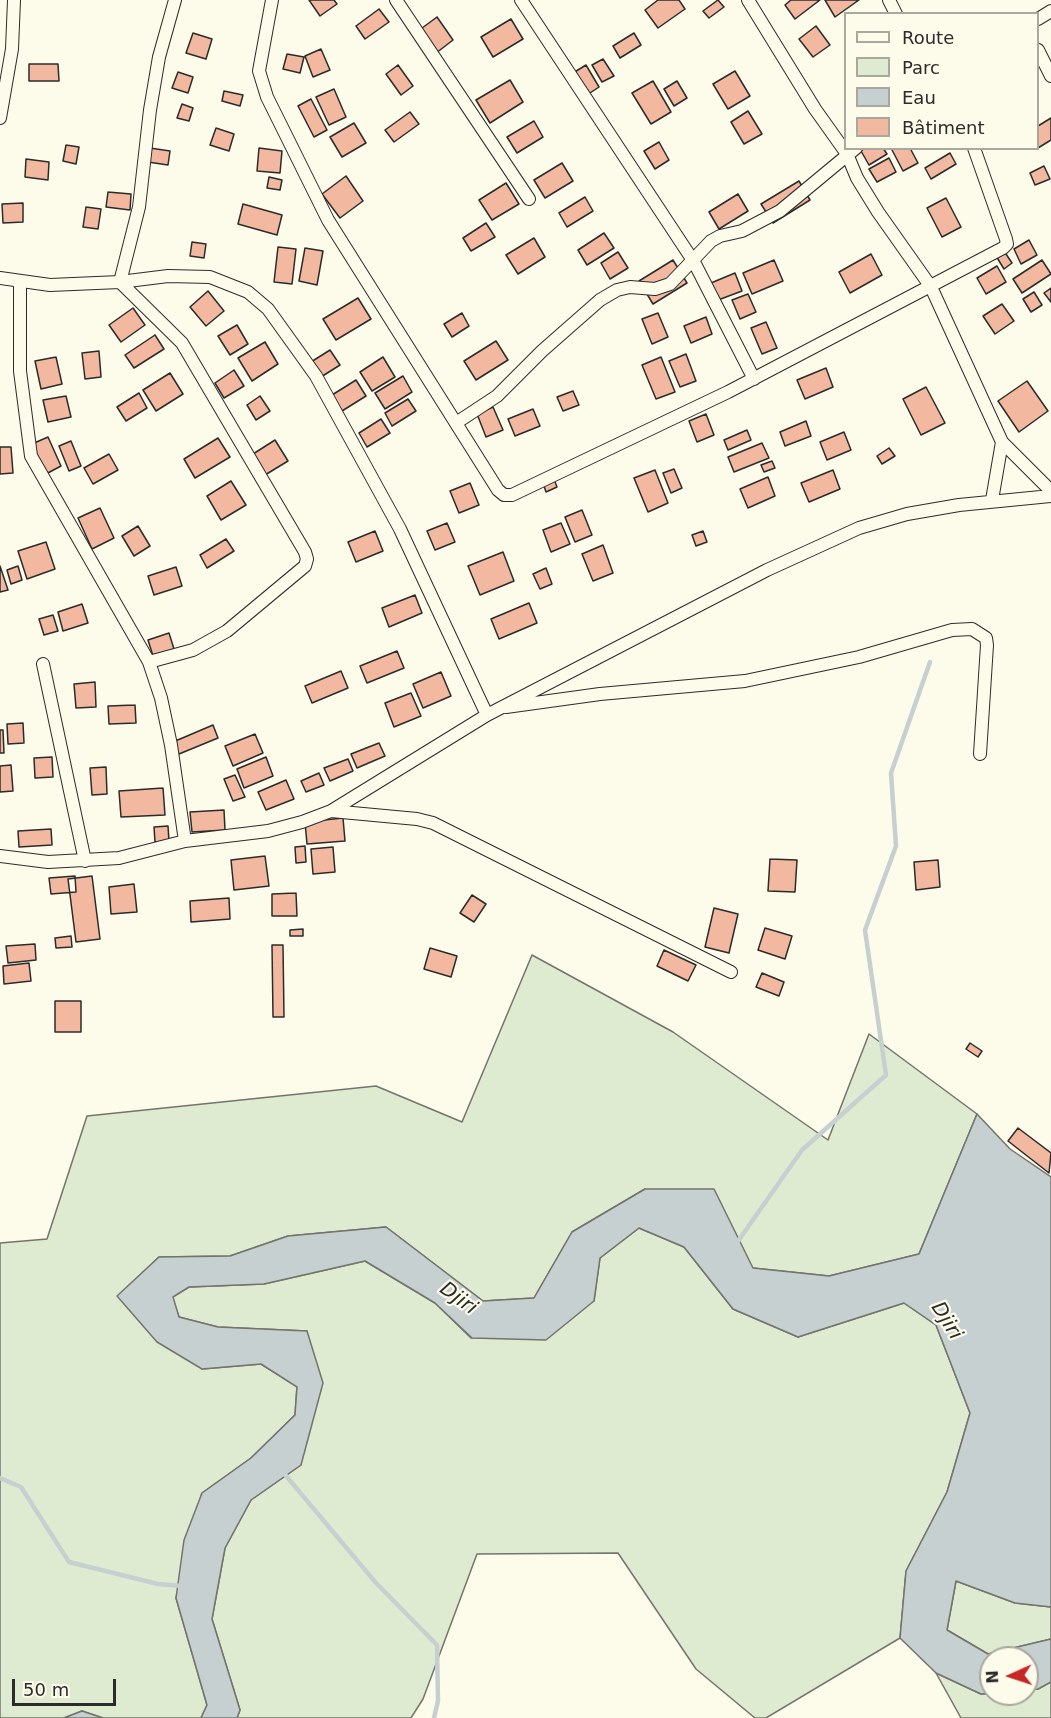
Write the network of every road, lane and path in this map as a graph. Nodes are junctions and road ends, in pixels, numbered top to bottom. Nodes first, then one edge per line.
1 (14, 0) edge
2 (174, 0) edge
3 (273, 0) edge
4 (396, 0) edge
5 (522, 0) edge
6 (748, 0) edge
7 (1039, 52) edge
8 (1051, 76) edge
9 (0, 118) edge
10 (844, 143) edge
11 (975, 150) edge
12 (851, 151) edge
13 (529, 199) dead end
14 (694, 262) junction
15 (0, 278) edge
16 (120, 282) junction
17 (20, 283) junction
18 (931, 287) junction
19 (754, 379) junction
20 (456, 423) junction
21 (1002, 442) junction
22 (1051, 491) edge
23 (1051, 496) edge
24 (992, 500) junction
25 (149, 662) junction
26 (43, 664) dead end
27 (502, 707) junction
28 (487, 715) junction
29 (980, 754) dead end
30 (331, 812) junction
31 (185, 841) junction
32 (0, 856) edge
33 (85, 861) junction
34 (731, 972) dead end

1 - 9 street
2 - 16 street
3 - 20 street
4 - 13 street
5 - 14 street
6 - 10 street
7 - 8 street
11 - 18 street
12 - 14 street
12 - 18 street
14 - 19 street
14 - 20 street
15 - 17 street
16 - 17 street
16 - 25 street
16 - 28 street
17 - 25 street
18 - 19 street
18 - 21 street
19 - 20 street
21 - 22 street
21 - 24 street
23 - 24 street
24 - 27 street
25 - 31 street
26 - 33 street
27 - 28 street
27 - 29 street
28 - 30 street
30 - 31 street
30 - 34 street
31 - 33 street
32 - 33 street

